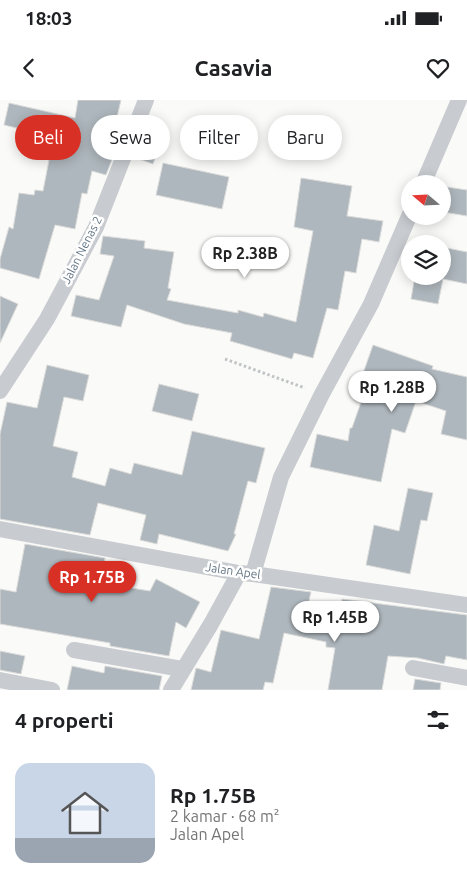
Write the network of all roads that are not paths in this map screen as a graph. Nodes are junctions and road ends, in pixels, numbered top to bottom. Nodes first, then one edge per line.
1 (146, 100) edge
2 (459, 100) edge
3 (427, 175) edge
4 (405, 225) edge
5 (0, 391) edge
6 (0, 529) edge
7 (246, 574) junction
8 (467, 605) edge
9 (74, 650) dead end
10 (413, 668) dead end
11 (182, 670) junction
12 (467, 678) edge
13 (0, 680) edge
14 (52, 690) edge
15 (171, 690) edge

1 - 5 street, Jalan Nenas 2
2 - 3 street
4 - 7 street
6 - 7 street, Jalan Apel
7 - 8 street, Jalan Apel
7 - 11 street
9 - 11 street
10 - 12 street
11 - 15 street
13 - 14 street

